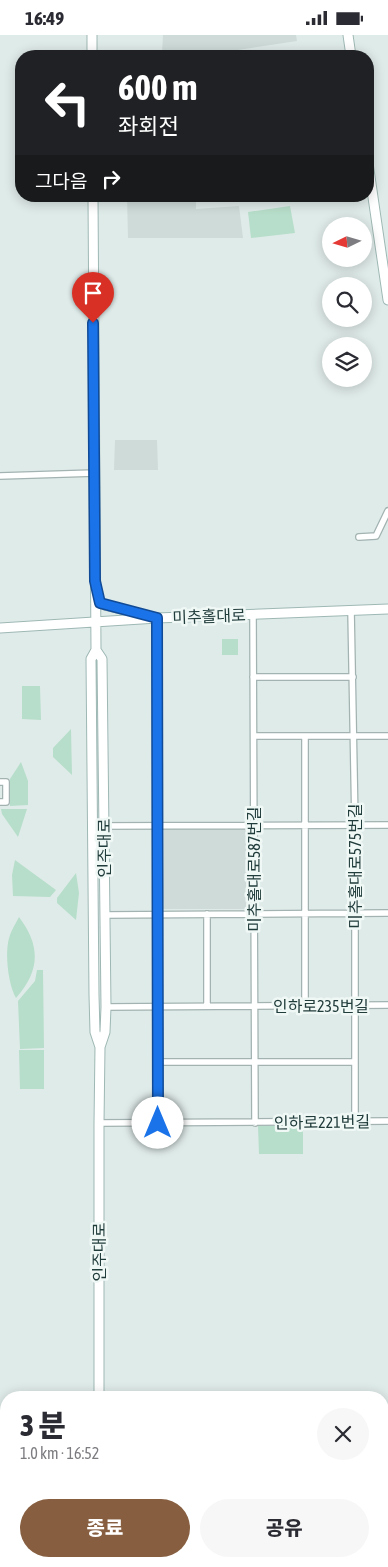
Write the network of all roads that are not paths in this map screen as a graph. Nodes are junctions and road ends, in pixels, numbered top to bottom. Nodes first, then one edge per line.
1 (92, 35) edge
2 (348, 35) edge
3 (92, 50) edge
4 (351, 50) edge
5 (93, 202) edge
6 (374, 202) edge
7 (388, 300) edge
8 (94, 473) junction
9 (0, 476) edge
10 (388, 511) edge
11 (359, 537) dead end
12 (95, 581) junction
13 (388, 609) edge
14 (351, 610) junction
15 (253, 614) junction
16 (157, 618) junction
17 (94, 622) junction
18 (0, 628) edge
19 (96, 650) junction
20 (253, 677) junction
21 (353, 677) junction
22 (388, 735) edge
23 (254, 736) junction
24 (305, 736) junction
25 (353, 736) junction
26 (0, 782) edge
27 (0, 802) edge
28 (305, 825) junction
29 (355, 825) junction
30 (388, 825) edge
31 (93, 826) junction
32 (104, 826) junction
33 (157, 826) junction
34 (254, 826) junction
35 (388, 913) edge
36 (207, 914) junction
37 (254, 914) junction
38 (305, 914) junction
39 (354, 914) junction
40 (105, 915) junction
41 (157, 915) junction
42 (356, 1005) junction
43 (388, 1005) edge
44 (208, 1006) junction
45 (255, 1006) junction
46 (305, 1006) junction
47 (106, 1007) junction
48 (158, 1007) junction
49 (100, 1047) junction
50 (158, 1062) junction
51 (255, 1062) junction
52 (355, 1062) junction
53 (355, 1121) junction
54 (388, 1121) edge
55 (99, 1123) junction
56 (158, 1123) junction
57 (255, 1123) junction
58 (99, 1391) edge

1 - 3 main road
2 - 4 main road
5 - 8 main road, 인주대로
6 - 7 main road
8 - 9 street
8 - 12 main road, 인주대로
10 - 11 street
12 - 16 street
12 - 17 main road, 인주대로
13 - 14 main road, 미추홀대로
14 - 15 main road, 미추홀대로
14 - 21 street, 미추홀대로575번길
15 - 16 main road, 미추홀대로
15 - 20 street, 미추홀대로587번길
16 - 17 main road, 미추홀대로
16 - 33 street
17 - 18 main road, 미추홀대로
17 - 19 main road, 인주대로
19 - 31 main road, 인주대로
19 - 32 main road, 인주대로
20 - 21 street
20 - 23 street, 미추홀대로587번길
21 - 25 street, 미추홀대로575번길
22 - 25 street
23 - 24 street
23 - 34 street, 미추홀대로587번길
24 - 25 street
24 - 28 street
25 - 29 street, 미추홀대로575번길
26 - 27 street
28 - 29 street
28 - 34 street
28 - 38 street
29 - 30 street
29 - 39 street, 미추홀대로575번길
31 - 32 street
31 - 49 main road, 인주대로
32 - 33 street
32 - 40 main road, 인주대로
33 - 34 street
33 - 41 street
34 - 37 street, 미추홀대로587번길
35 - 39 street
36 - 37 street
36 - 41 street
36 - 44 street
37 - 38 street
37 - 45 street, 미추홀대로587번길
38 - 39 street
38 - 46 street
39 - 42 street, 미추홀대로575번길
40 - 41 street
40 - 47 main road, 인주대로
41 - 48 street
42 - 43 street, 인하로235번길
42 - 46 street, 인하로235번길
42 - 52 street, 미추홀대로575번길
44 - 45 street, 인하로235번길
44 - 48 street, 인하로235번길
45 - 46 street, 인하로235번길
45 - 51 street, 미추홀대로587번길
47 - 48 street, 인하로235번길
47 - 49 main road, 인주대로
48 - 50 street
49 - 55 main road, 인주대로
50 - 51 street
50 - 56 street
51 - 52 street
51 - 57 street, 미추홀대로587번길
52 - 53 street, 미추홀대로575번길
53 - 54 street, 인하로221번길
53 - 57 street, 인하로221번길
55 - 56 street, 인하로221번길
55 - 58 main road, 인주대로
56 - 57 street, 인하로221번길

